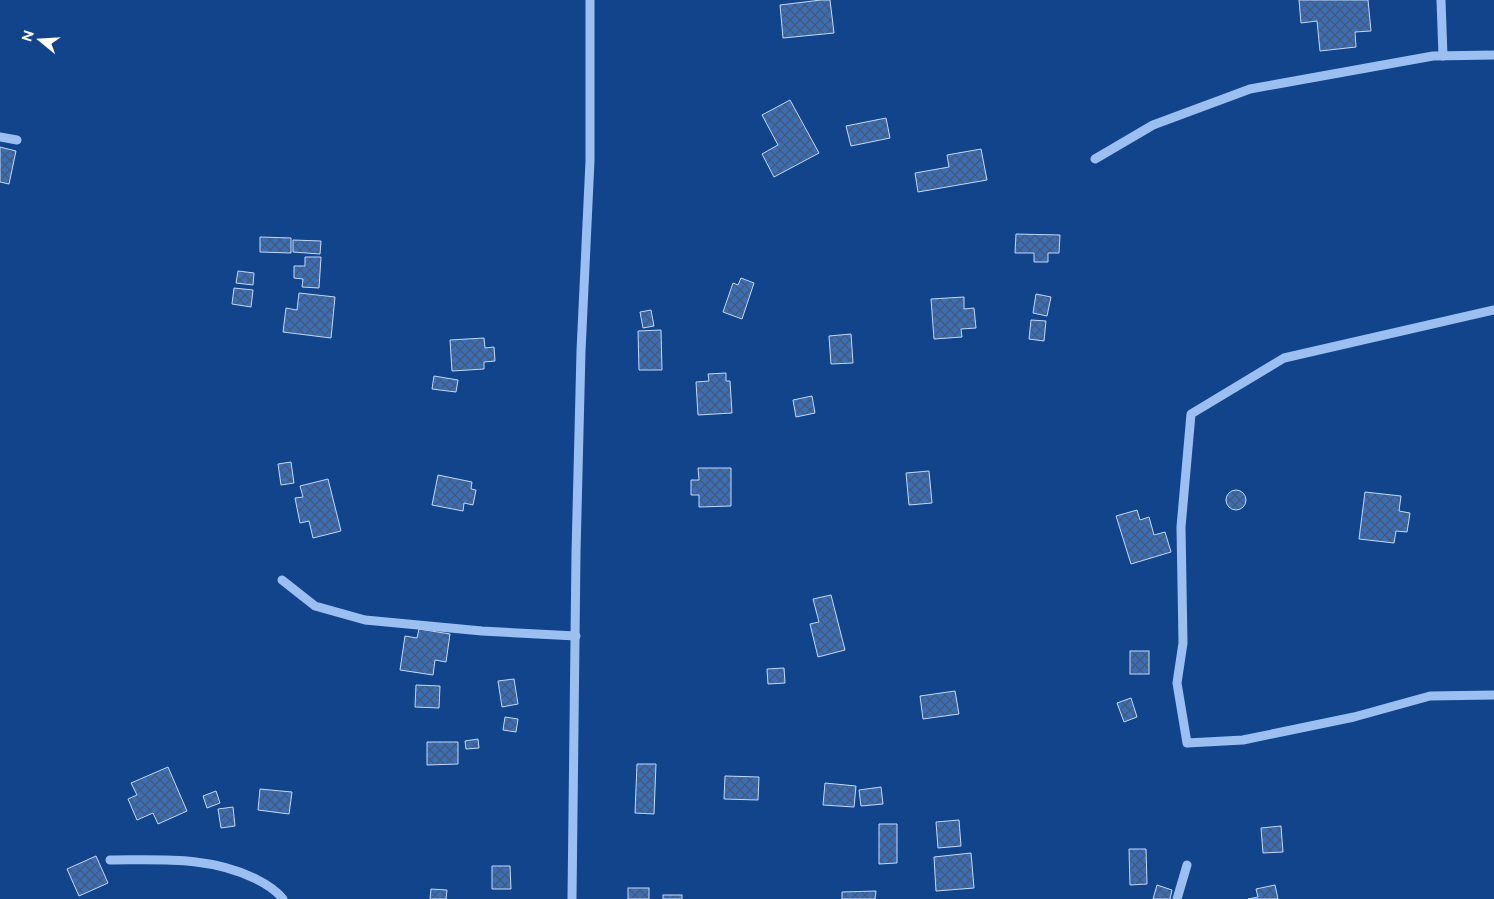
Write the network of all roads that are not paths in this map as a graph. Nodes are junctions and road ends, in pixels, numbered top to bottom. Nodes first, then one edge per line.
1 (590, 0) edge
2 (1441, 0) edge
3 (1494, 55) edge
4 (1443, 56) junction
5 (0, 137) edge
6 (17, 140) dead end
7 (1095, 159) dead end
8 (1494, 310) edge
9 (282, 580) dead end
10 (576, 636) junction
11 (1494, 695) edge
12 (110, 860) dead end
13 (1187, 865) dead end
14 (284, 899) edge
15 (572, 899) edge
16 (1177, 899) edge

1 - 10 street
2 - 4 street
3 - 4 street
4 - 7 street
5 - 6 street
8 - 11 street
9 - 10 street
10 - 15 street
12 - 14 street
13 - 16 street

